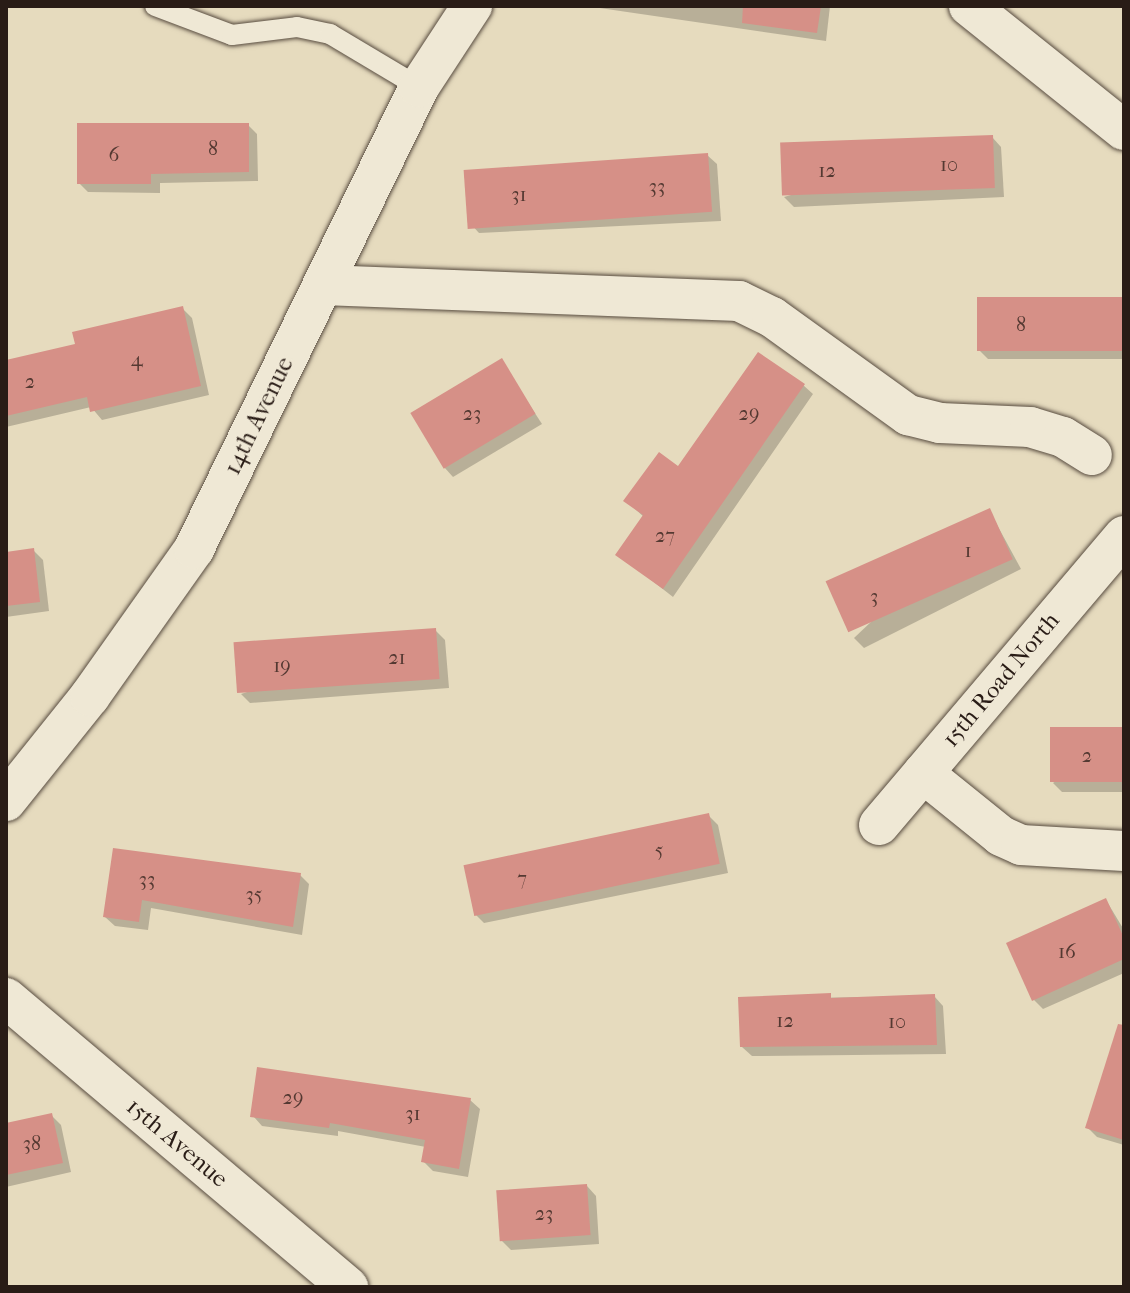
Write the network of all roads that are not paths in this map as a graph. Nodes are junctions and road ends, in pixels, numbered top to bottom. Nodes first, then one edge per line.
1 (155, 6) edge
2 (472, 6) edge
3 (969, 6) edge
4 (419, 87) junction
5 (1124, 130) edge
6 (323, 285) junction
7 (1092, 455) dead end
8 (1124, 536) edge
9 (923, 773) junction
10 (6, 801) edge
11 (879, 825) dead end
12 (1124, 851) edge
13 (6, 998) edge
14 (348, 1287) edge

1 - 4 lane
2 - 4 street, 14th Avenue
3 - 5 street
4 - 6 street, 14th Avenue
6 - 7 street
6 - 10 street, 14th Avenue
8 - 9 street, 15th Road North
9 - 11 street, 15th Road North
9 - 12 street
13 - 14 street, 15th Avenue

